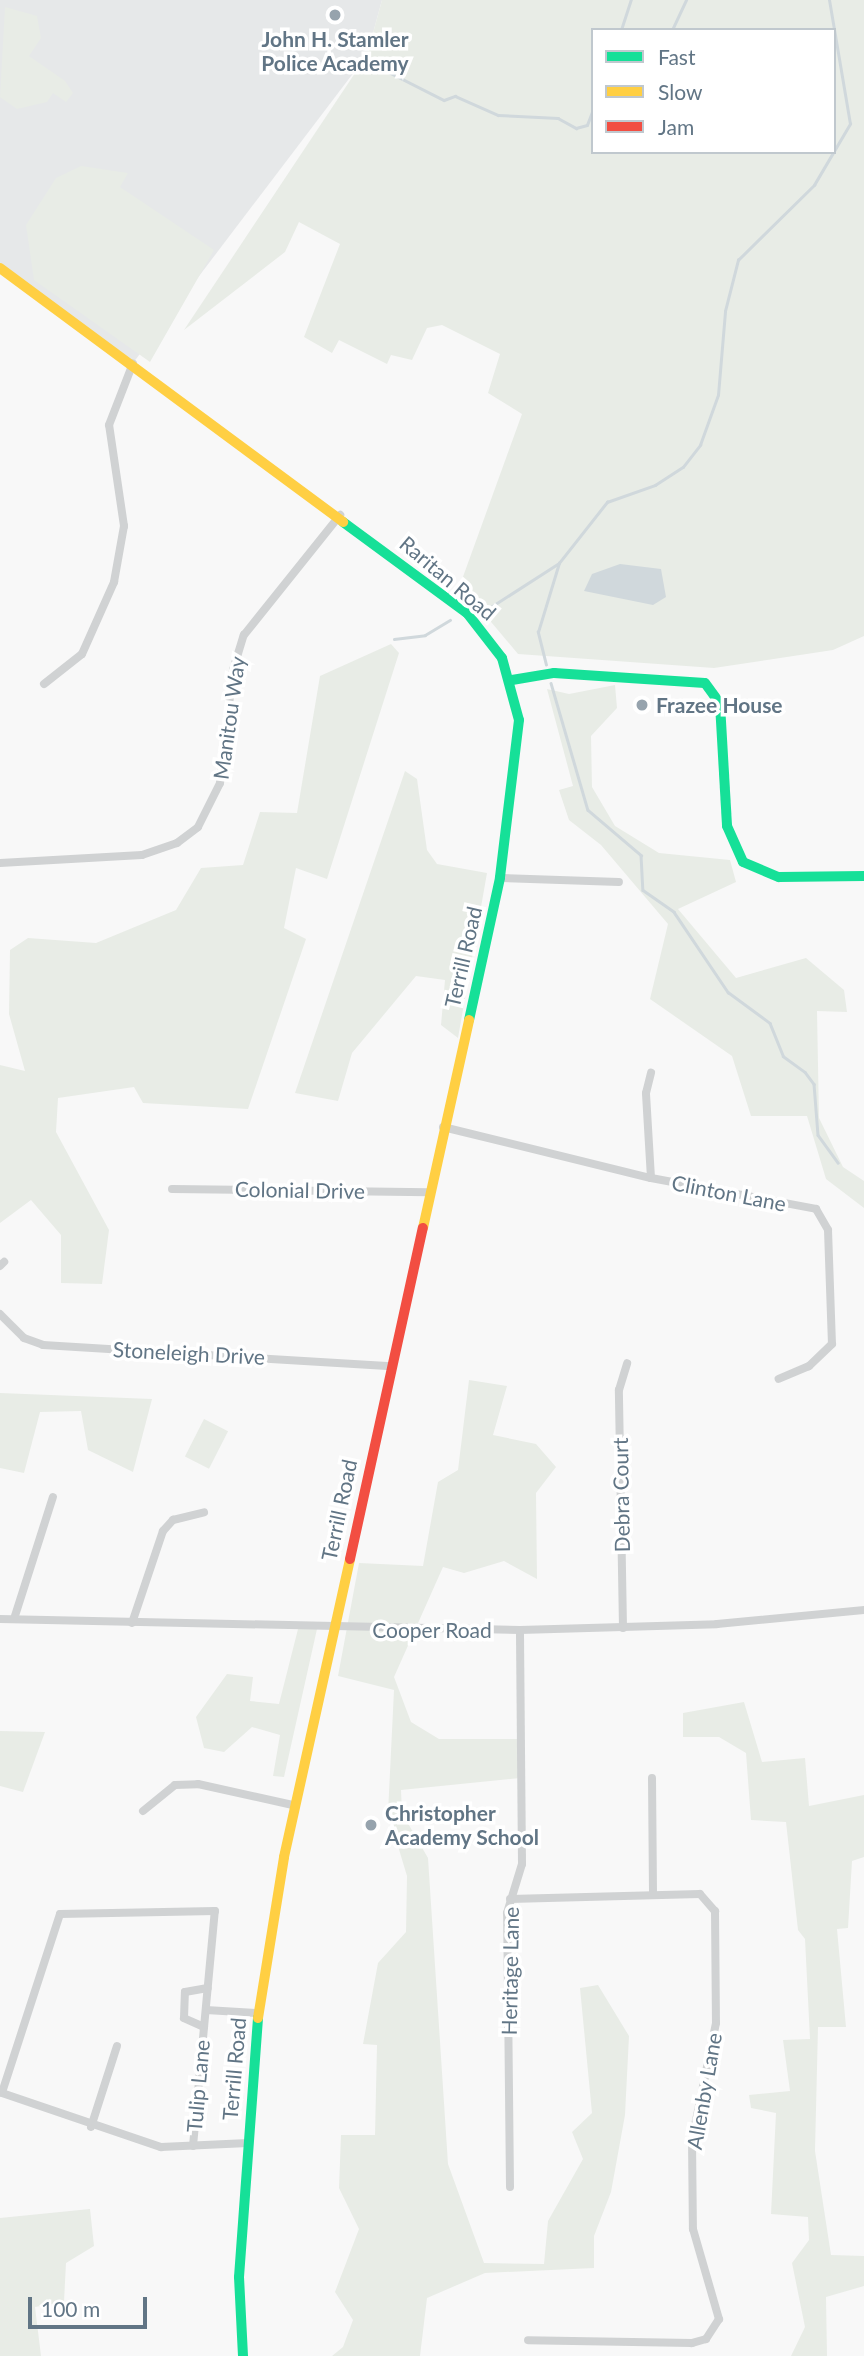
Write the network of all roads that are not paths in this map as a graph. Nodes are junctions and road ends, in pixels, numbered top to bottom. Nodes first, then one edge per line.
1 (0, 268) edge
2 (133, 363) junction
3 (340, 515) junction
4 (512, 680) junction
5 (44, 684) dead end
6 (0, 863) edge
7 (864, 876) edge
8 (500, 878) junction
9 (619, 882) dead end
10 (651, 1073) dead end
11 (443, 1127) junction
12 (651, 1178) junction
13 (172, 1189) dead end
14 (429, 1192) junction
15 (0, 1314) edge
16 (627, 1363) dead end
17 (391, 1366) junction
18 (779, 1379) dead end
19 (53, 1497) dead end
20 (204, 1512) dead end
21 (864, 1610) edge
22 (0, 1619) edge
23 (14, 1619) junction
24 (132, 1623) junction
25 (623, 1628) junction
26 (333, 1630) junction
27 (520, 1630) junction
28 (652, 1778) dead end
29 (293, 1805) junction
30 (143, 1811) dead end
31 (653, 1895) junction
32 (510, 1899) junction
33 (208, 1988) junction
34 (205, 2010) junction
35 (258, 2013) junction
36 (204, 2027) junction
37 (117, 2046) dead end
38 (91, 2127) junction
39 (247, 2143) junction
40 (193, 2146) junction
41 (510, 2187) dead end
42 (528, 2340) dead end
43 (243, 2356) edge

1 - 2 street, Raritan Road
2 - 3 street, Raritan Road
2 - 5 street
3 - 4 street, Raritan Road
3 - 6 street, Manitou Way
4 - 7 street
4 - 8 street, Terrill Road
8 - 9 street
8 - 11 street, Terrill Road
10 - 12 street
11 - 12 street, Clinton Lane
11 - 14 street, Terrill Road
12 - 18 street, Clinton Lane
13 - 14 street, Colonial Drive
14 - 17 street, Terrill Road
15 - 17 street, Stoneleigh Drive
16 - 25 street, Debra Court
17 - 26 street, Terrill Road
19 - 23 street
20 - 24 street
21 - 25 street, Cooper Road
22 - 23 street, Cooper Road
23 - 24 street, Cooper Road
24 - 26 street, Cooper Road
25 - 27 street, Cooper Road
26 - 27 street, Cooper Road
26 - 29 street, Terrill Road
27 - 32 street, Heritage Lane
28 - 31 street
29 - 30 street
29 - 35 street, Terrill Road
31 - 32 street, Allenby Lane
31 - 42 street, Allenby Lane
32 - 41 street, Heritage Lane
33 - 34 street, Tulip Lane
33 - 36 street, Tulip Lane
33 - 38 street, Tulip Lane
34 - 35 street
34 - 36 street, Tulip Lane
35 - 39 street, Terrill Road
36 - 40 street, Tulip Lane
37 - 38 street
38 - 40 street
39 - 40 street
39 - 43 street, Terrill Road

